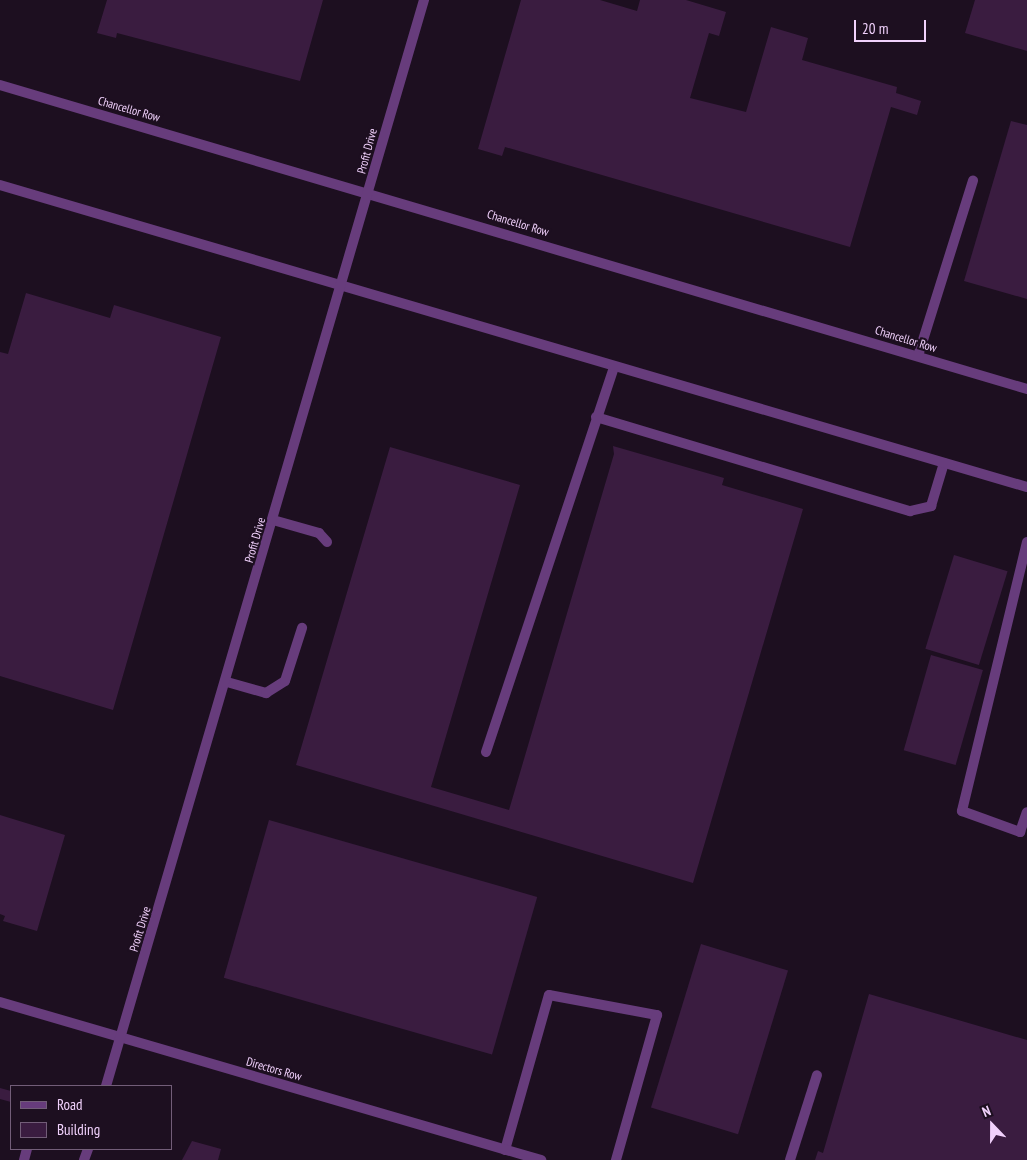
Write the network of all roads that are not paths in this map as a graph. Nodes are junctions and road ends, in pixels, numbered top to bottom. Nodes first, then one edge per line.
1 (424, 0) edge
2 (0, 85) edge
3 (973, 180) dead end
4 (0, 185) edge
5 (369, 192) junction
6 (338, 288) junction
7 (918, 356) junction
8 (614, 367) junction
9 (1027, 388) edge
10 (596, 417) junction
11 (944, 463) junction
12 (1027, 487) edge
13 (274, 520) junction
14 (327, 542) dead end
15 (1027, 542) edge
16 (302, 628) dead end
17 (227, 682) junction
18 (486, 752) dead end
19 (1027, 812) edge
20 (0, 1002) edge
21 (121, 1038) junction
22 (817, 1075) dead end
23 (106, 1085) edge
24 (506, 1150) junction
25 (542, 1160) edge
26 (616, 1160) edge
27 (790, 1160) edge

1 - 5 street, Profit Drive
2 - 5 street, Chancellor Row
3 - 7 street
4 - 6 street
5 - 6 street, Profit Drive
5 - 7 street, Chancellor Row
6 - 8 street
6 - 13 street, Profit Drive
7 - 9 street, Chancellor Row
8 - 10 street
8 - 11 street
10 - 11 street
10 - 18 street
11 - 12 street
13 - 14 street
13 - 17 street, Profit Drive
15 - 19 street
16 - 17 street
17 - 21 street, Profit Drive
20 - 21 street, Directors Row
21 - 23 street, Profit Drive
21 - 24 street, Directors Row
22 - 27 street
24 - 25 street, Directors Row
24 - 26 street

